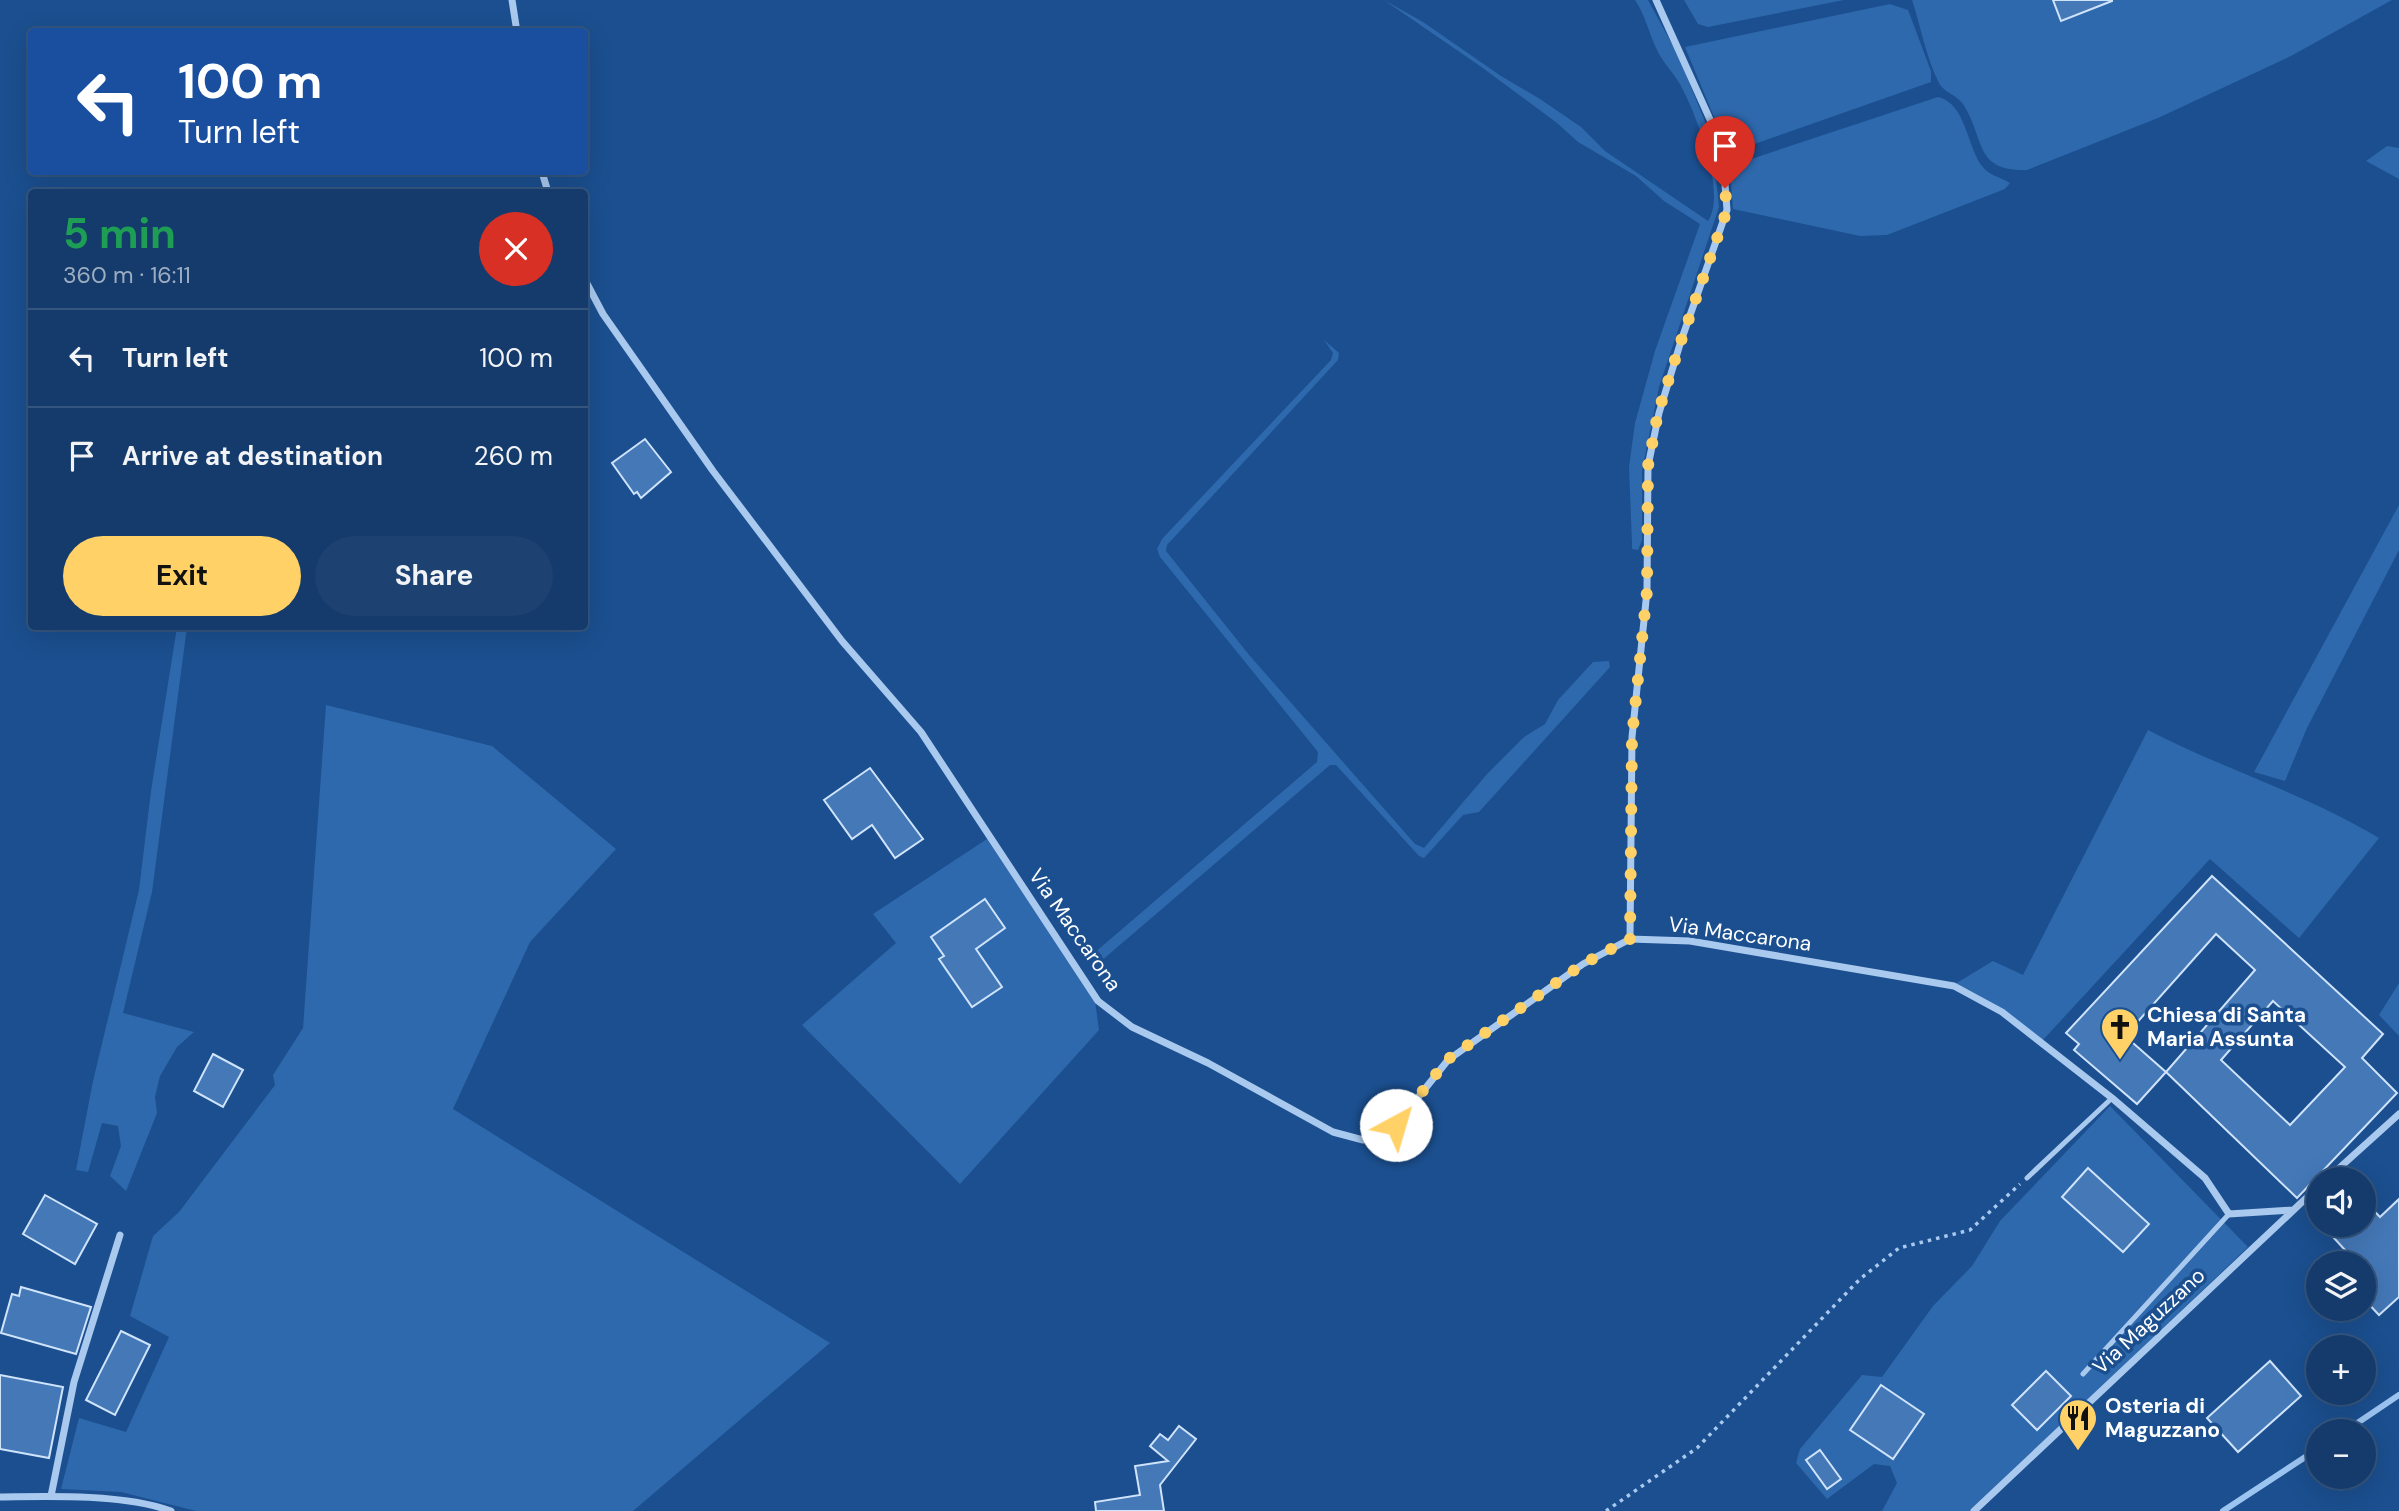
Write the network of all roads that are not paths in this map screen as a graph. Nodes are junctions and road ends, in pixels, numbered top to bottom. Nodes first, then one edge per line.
1 (512, 0) edge
2 (1656, 0) edge
3 (516, 28) edge
4 (588, 286) edge
5 (1630, 939) junction
6 (2112, 1098) junction
7 (2399, 1114) edge
8 (2340, 1167) edge
9 (2027, 1178) road end
10 (2306, 1198) edge
11 (2293, 1210) junction
12 (2229, 1214) junction
13 (120, 1235) dead end
14 (2083, 1374) dead end
15 (51, 1496) junction
16 (0, 1497) edge
17 (171, 1511) edge
18 (1974, 1511) edge

1 - 3 street
2 - 5 street
4 - 5 street, Via Maccarona
5 - 6 street, Via Maccarona
6 - 9 lane
6 - 12 street, Via Maccarona
7 - 8 street
10 - 11 street, Via Maguzzano
11 - 12 street
11 - 18 street, Via Maguzzano
12 - 14 lane
13 - 15 street
15 - 16 street
15 - 17 street

